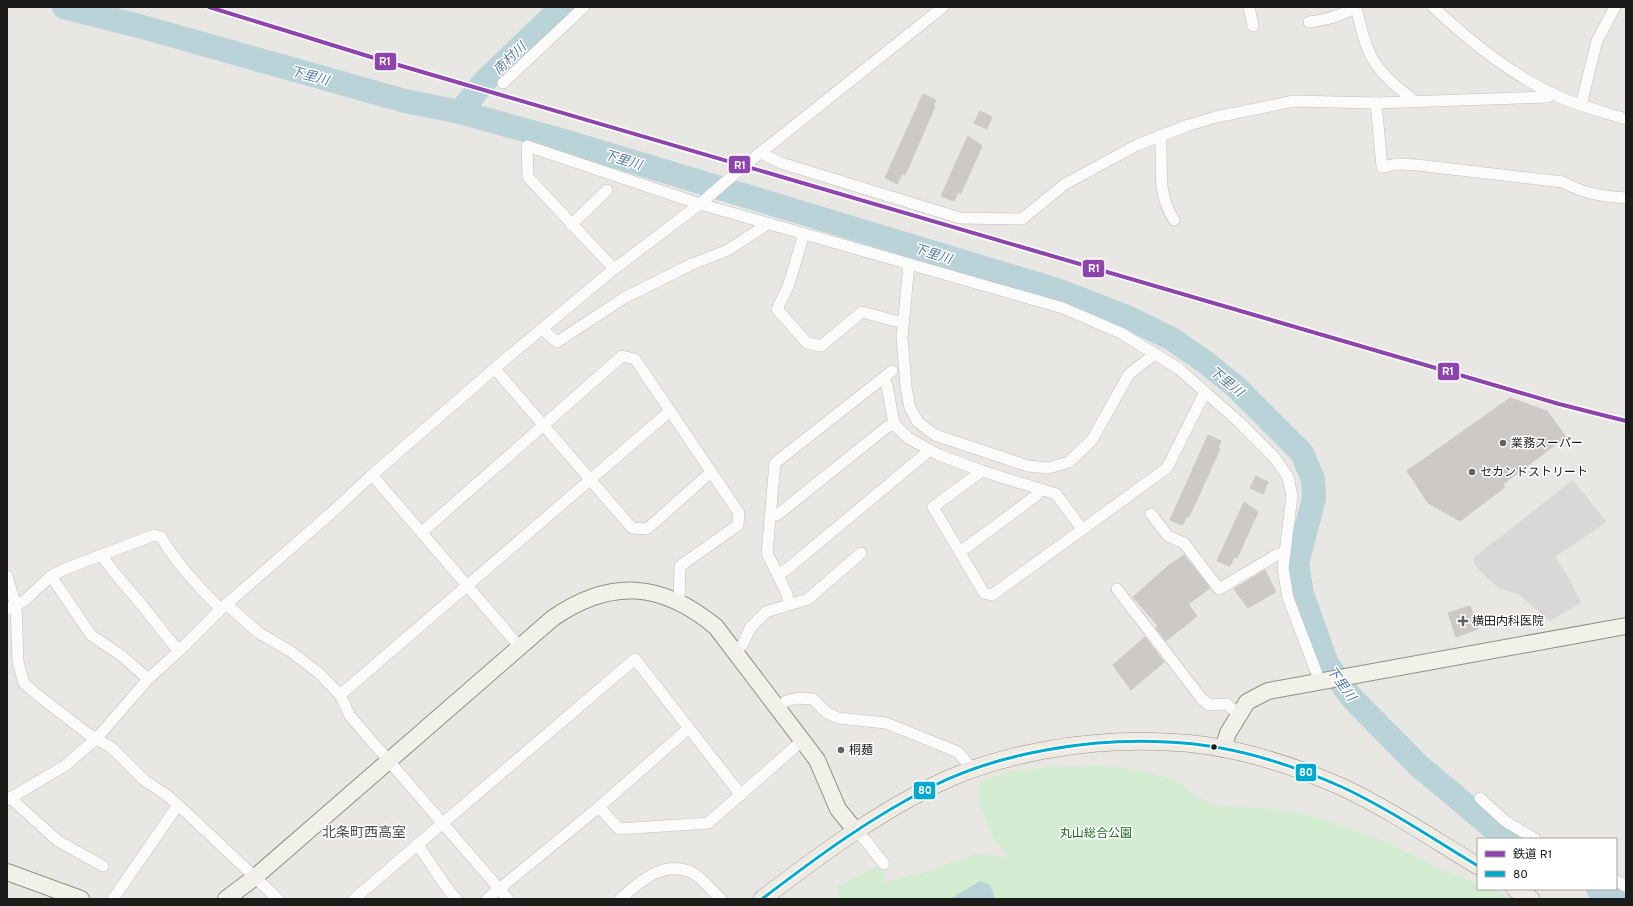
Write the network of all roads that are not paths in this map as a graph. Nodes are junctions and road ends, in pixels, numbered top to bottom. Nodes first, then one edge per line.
1 (584, 7) edge
2 (944, 7) edge
3 (1249, 7) edge
4 (1356, 7) edge
5 (1433, 7) edge
6 (1616, 7) edge
7 (1309, 22) dead end
8 (1253, 26) dead end
9 (503, 83) dead end
10 (1551, 93) junction
11 (1412, 101) junction
12 (1376, 103) junction
13 (1581, 105) junction
14 (1626, 119) edge
15 (1160, 135) junction
16 (760, 153) junction
17 (607, 190) dead end
18 (1626, 198) edge
19 (702, 202) junction
20 (1174, 220) dead end
21 (769, 223) junction
22 (571, 224) junction
23 (804, 234) junction
24 (909, 264) junction
25 (614, 269) junction
26 (903, 323) junction
27 (542, 329) junction
28 (1155, 354) junction
29 (495, 369) junction
30 (1205, 392) junction
31 (670, 411) junction
32 (894, 424) junction
33 (544, 425) junction
34 (930, 450) junction
35 (982, 471) junction
36 (711, 472) junction
37 (372, 475) junction
38 (590, 480) junction
39 (1040, 489) junction
40 (1151, 514) dead end
41 (770, 515) junction
42 (1082, 529) junction
43 (422, 532) junction
44 (960, 552) junction
45 (862, 553) dead end
46 (1285, 554) junction
47 (102, 555) junction
48 (778, 574) junction
49 (7, 576) edge
50 (51, 576) junction
51 (468, 586) junction
52 (1116, 589) dead end
53 (679, 600) junction
54 (789, 604) junction
55 (224, 606) junction
56 (12, 607) edge
57 (1626, 626) edge
58 (519, 646) junction
59 (179, 651) junction
60 (735, 652) junction
61 (148, 680) junction
62 (1320, 682) junction
63 (340, 695) junction
64 (777, 708) junction
65 (1238, 714) junction
66 (689, 728) junction
67 (97, 738) junction
68 (802, 741) junction
69 (1223, 749) junction
70 (387, 761) junction
71 (974, 770) junction
72 (740, 795) junction
73 (9, 798) edge
74 (1480, 798) dead end
75 (178, 805) junction
76 (599, 807) junction
77 (442, 824) junction
78 (855, 830) junction
79 (1532, 838) edge
80 (418, 844) junction
81 (884, 864) dead end
82 (1477, 865) edge
83 (103, 866) dead end
84 (7, 872) edge
85 (254, 878) junction
86 (1617, 882) edge
87 (1626, 886) edge
88 (500, 890) junction
89 (1517, 890) edge
90 (54, 894) edge
91 (82, 899) edge
92 (113, 899) edge
93 (226, 899) edge
94 (278, 899) edge
95 (354, 899) edge
96 (456, 899) edge
97 (487, 899) edge
98 (508, 899) edge
99 (620, 899) edge
100 (721, 899) edge
101 (762, 899) edge
102 (1531, 899) edge

1 - 9 street
2 - 16 street
3 - 8 street
4 - 7 street
4 - 11 street
5 - 10 street
6 - 13 street
10 - 11 street
10 - 13 street
11 - 12 street
12 - 15 street
12 - 18 street
13 - 14 street
15 - 16 street
15 - 20 street
16 - 19 street
17 - 22 street
19 - 21 street
19 - 22 street
19 - 25 street
21 - 23 street
21 - 27 street
22 - 25 street
23 - 24 street
23 - 26 street
24 - 26 street
24 - 28 street
25 - 27 street
26 - 28 street
27 - 29 street
28 - 30 street
29 - 33 street
29 - 37 street
30 - 42 street
30 - 46 street
31 - 33 street
31 - 36 street
31 - 38 street
32 - 34 street
32 - 41 street
32 - 41 street
33 - 38 street
33 - 43 street
34 - 35 street
34 - 48 street
35 - 39 street
35 - 44 street
36 - 38 street
36 - 53 street
37 - 43 street
37 - 55 street
38 - 51 street
39 - 42 street
39 - 44 street
40 - 46 street
41 - 48 street
42 - 44 street
43 - 51 street
45 - 54 street
46 - 62 street
47 - 50 street
47 - 55 street
47 - 59 street
48 - 54 street
49 - 56 street
50 - 56 street
50 - 61 street
51 - 58 street
51 - 63 street
52 - 65 street
53 - 58 street
53 - 60 street
54 - 60 street
55 - 59 street
55 - 63 street
56 - 67 street
57 - 62 street
58 - 70 street
59 - 61 street
60 - 64 street
61 - 67 street
62 - 65 street
63 - 70 street
64 - 68 street
64 - 71 street
65 - 69 street
66 - 72 street
66 - 76 street
66 - 77 street
67 - 73 street
67 - 75 street
68 - 72 street
68 - 78 street
69 - 71 main road
69 - 82 main road
70 - 77 street
70 - 85 street
71 - 78 main road
72 - 76 street
73 - 83 street
74 - 79 street
75 - 85 street
75 - 92 street
76 - 88 street
77 - 80 street
77 - 88 street
78 - 81 street
78 - 101 main road
80 - 95 street
80 - 96 street
84 - 90 street
85 - 93 street
85 - 94 street
86 - 87 street
88 - 97 street
88 - 98 street
89 - 102 main road
90 - 91 street
99 - 100 street

